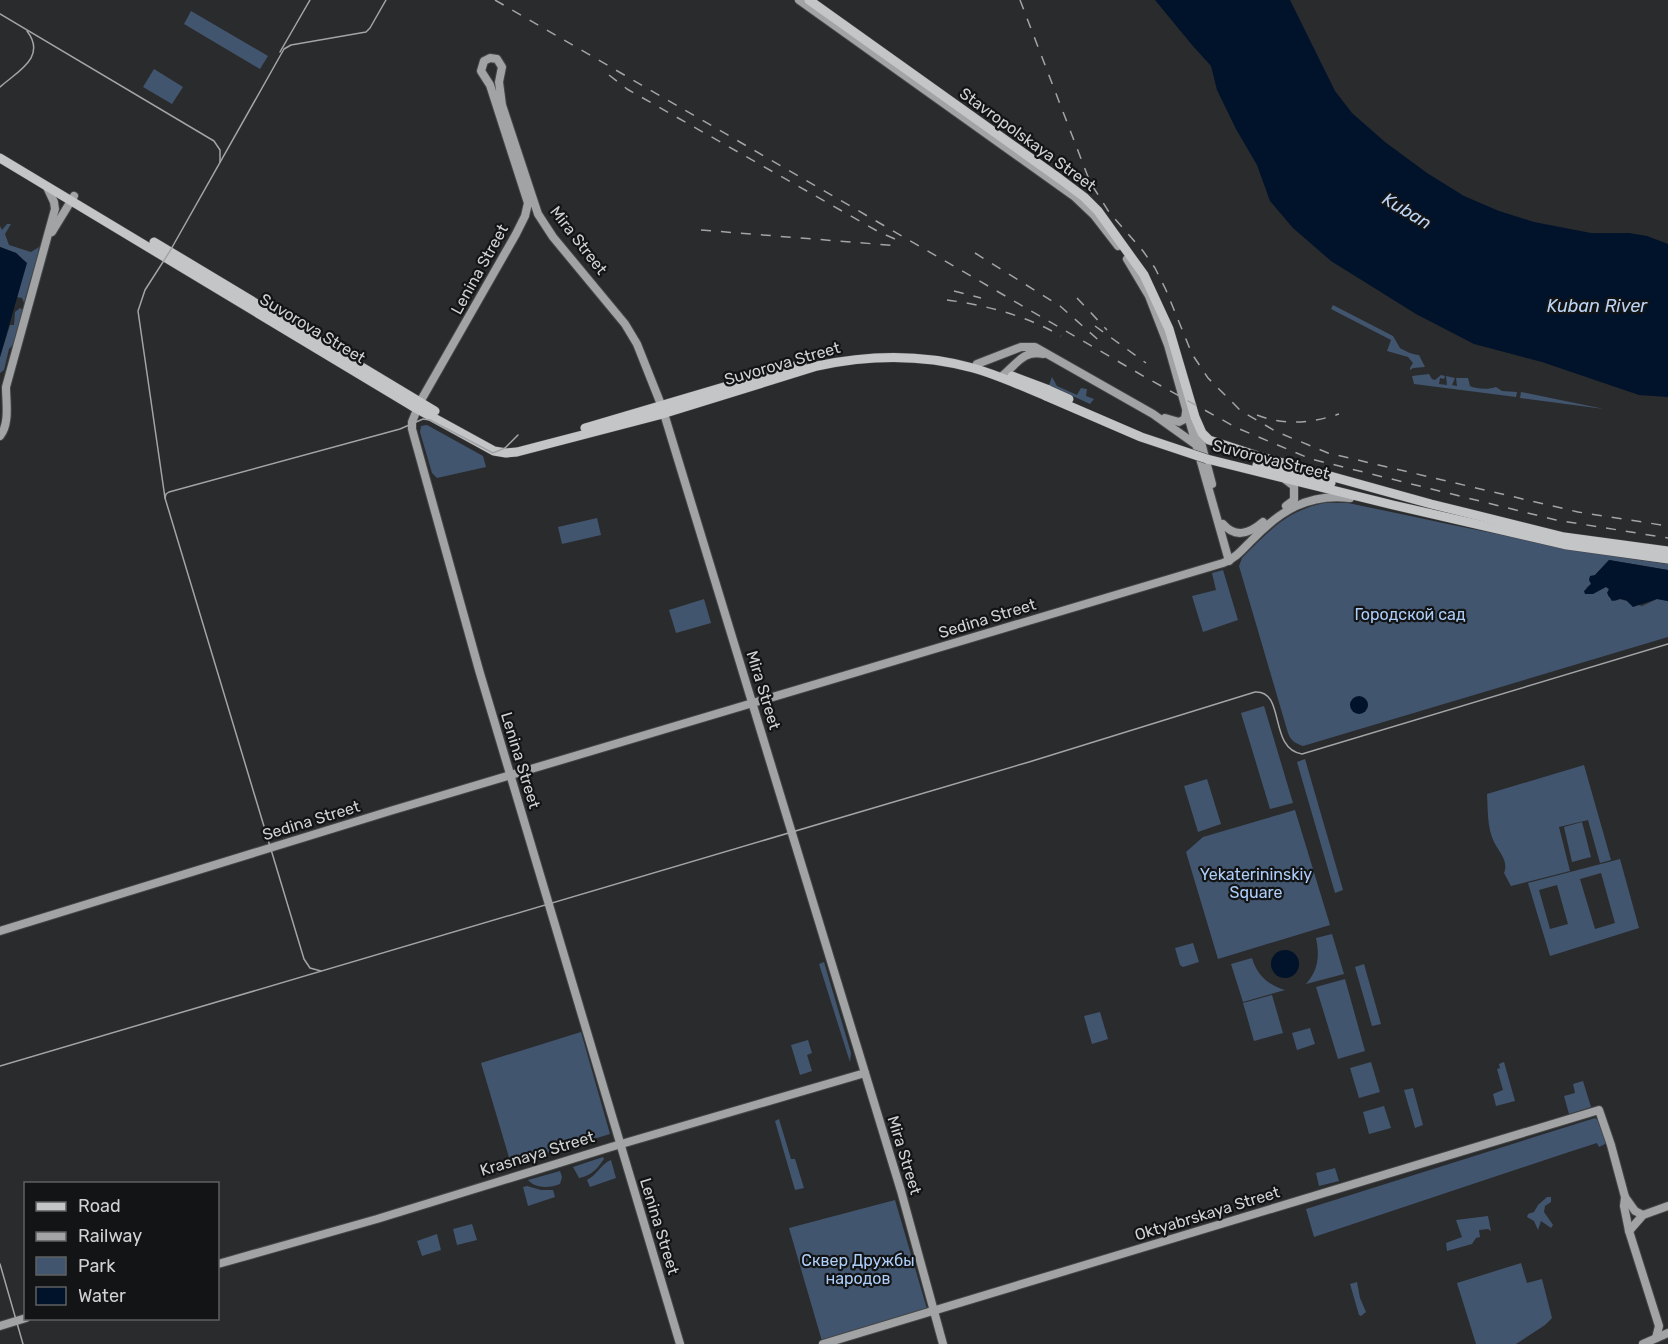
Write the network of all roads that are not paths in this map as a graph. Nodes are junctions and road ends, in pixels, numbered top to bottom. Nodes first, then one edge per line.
1 (799, 0) edge
2 (809, 0) edge
3 (501, 74) junction
4 (485, 77) junction
5 (0, 158) edge
6 (47, 187) junction
7 (72, 199) junction
8 (528, 203) joint
9 (45, 242) junction
10 (1026, 352) junction
11 (977, 364) junction
12 (1003, 375) junction
13 (1022, 380) junction
14 (1047, 393) junction
15 (419, 405) junction
16 (1186, 405) junction
17 (663, 410) junction
18 (1153, 414) junction
19 (1195, 417) junction
20 (0, 436) edge
21 (1195, 445) junction
22 (1275, 474) junction
23 (1375, 501) junction
24 (1431, 504) junction
25 (1223, 524) junction
26 (1668, 551) edge
27 (1668, 559) edge
28 (1231, 560) junction
29 (751, 705) junction
30 (510, 776) junction
31 (0, 931) edge
32 (864, 1071) junction
33 (619, 1142) junction
34 (1625, 1197) junction
35 (1668, 1206) edge
36 (1643, 1215) junction
37 (1629, 1231) junction
38 (219, 1259) edge
39 (219, 1264) edge
40 (935, 1310) junction
41 (24, 1314) edge
42 (24, 1319) edge
43 (0, 1321) edge
44 (0, 1326) edge
45 (1668, 1333) edge
46 (1656, 1338) junction
47 (680, 1344) edge
48 (823, 1344) edge
49 (943, 1344) edge
50 (1643, 1344) edge

1 - 16 main road, Stavropolskaya Street
2 - 19 main road, Stavropolskaya Street
3 - 4 main road
3 - 4 main road
3 - 17 main road, Mira Street
4 - 8 main road, Mira Street
5 - 6 main road, Suvorova Street
6 - 7 main road, Suvorova Street
6 - 9 main road
7 - 9 main road
7 - 15 main road, Suvorova Street
8 - 15 main road, Lenina Street
9 - 20 main road
10 - 11 main road
10 - 12 main road
10 - 13 main road
10 - 18 main road
11 - 12 main road, Suvorova Street
11 - 17 main road, Suvorova Street
12 - 13 main road, Suvorova Street
12 - 14 main road, Suvorova Street
12 - 17 main road, Suvorova Street
13 - 14 main road, Suvorova Street
14 - 22 main road, Suvorova Street, bridge
15 - 17 main road, Suvorova Street
15 - 30 main road, Lenina Street
16 - 18 main road
16 - 21 main road, Stavropolskaya Street
17 - 29 main road, Mira Street
18 - 21 main road
19 - 24 main road, Suvorova Street
19 - 25 main road, Stavropolskaya Street
21 - 28 main road, Stavropolskaya Street
22 - 23 main road, Suvorova Street
22 - 24 main road, Suvorova Street
22 - 25 main road
23 - 27 main road, Suvorova Street
23 - 28 main road
24 - 26 main road, Suvorova Street
25 - 28 main road, Stavropolskaya Street
28 - 29 main road, Sedina Street
29 - 30 main road, Sedina Street
29 - 32 main road, Mira Street
30 - 31 main road, Sedina Street
30 - 33 main road, Lenina Street
32 - 33 main road, Krasnaya Street
32 - 40 main road, Mira Street
33 - 38 main road, Krasnaya Street
33 - 39 main road, Krasnaya Street
33 - 47 main road, Lenina Street
34 - 36 main road
34 - 37 main road
34 - 40 main road, Oktyabrskaya Street
35 - 36 main road
36 - 37 main road
37 - 46 main road
40 - 48 main road, Oktyabrskaya Street
40 - 49 main road, Mira Street
41 - 43 main road
42 - 44 main road
45 - 46 main road
46 - 50 main road

